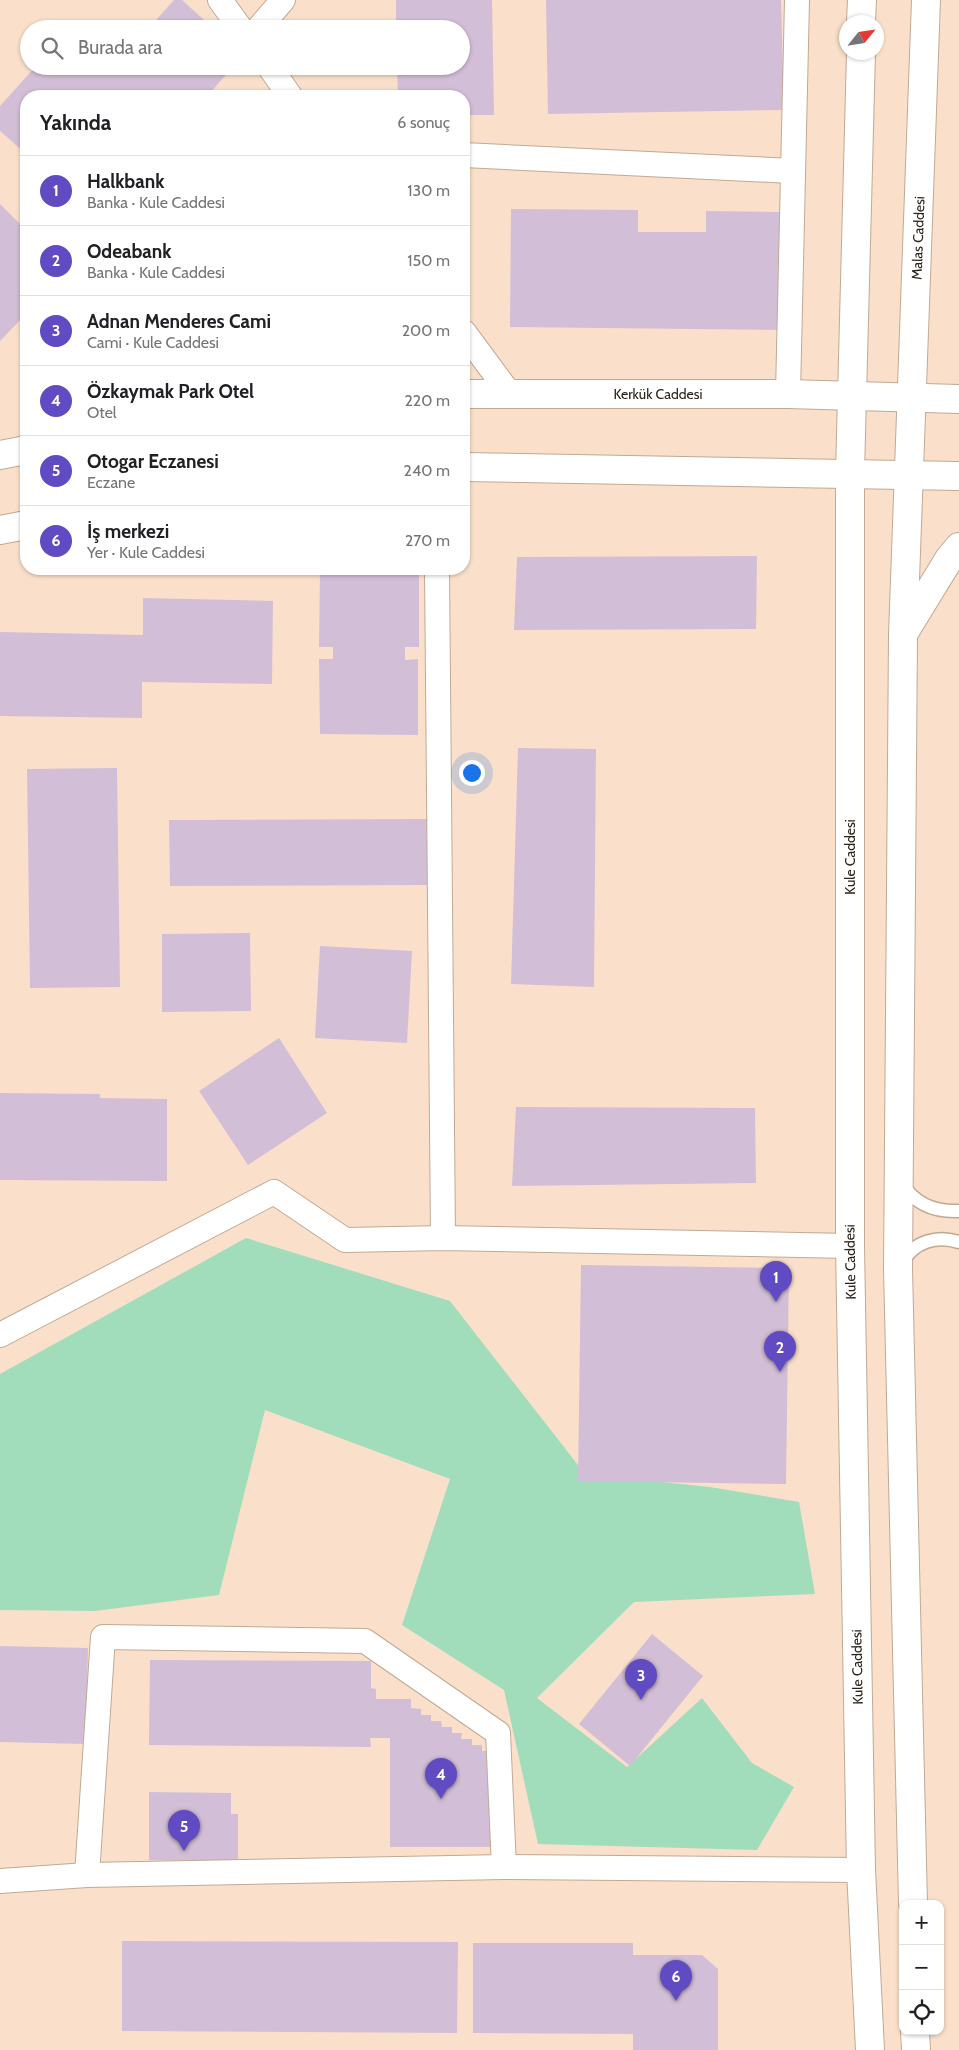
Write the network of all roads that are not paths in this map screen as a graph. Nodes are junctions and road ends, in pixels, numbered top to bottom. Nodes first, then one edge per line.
1 (220, 0) edge
2 (283, 0) edge
3 (797, 0) edge
4 (862, 0) edge
5 (926, 0) edge
6 (862, 15) edge
7 (234, 20) edge
8 (266, 20) edge
9 (861, 60) edge
10 (275, 75) edge
11 (286, 90) edge
12 (470, 155) edge
13 (792, 171) junction
14 (470, 340) edge
15 (509, 393) junction
16 (470, 394) edge
17 (788, 394) junction
18 (853, 396) junction
19 (912, 398) junction
20 (959, 399) edge
21 (20, 451) edge
22 (0, 454) edge
23 (470, 467) edge
24 (850, 473) junction
25 (908, 476) junction
26 (959, 476) edge
27 (20, 526) edge
28 (0, 530) edge
29 (959, 547) edge
30 (437, 575) edge
31 (903, 635) junction
32 (899, 1178) junction
33 (959, 1211) edge
34 (443, 1238) junction
35 (959, 1242) edge
36 (850, 1246) junction
37 (898, 1269) junction
38 (0, 1335) edge
39 (504, 1867) junction
40 (861, 1870) junction
41 (87, 1875) junction
42 (0, 1881) edge
43 (912, 1900) edge
44 (915, 2035) edge
45 (870, 2050) edge
46 (916, 2050) edge

1 - 7 street
2 - 8 street
3 - 13 street
4 - 6 main road
5 - 19 main road, Malas Caddesi
9 - 18 main road
10 - 11 street
12 - 13 street
13 - 17 street
14 - 15 street
15 - 16 main road, Kerkük Caddesi
15 - 17 main road, Kerkük Caddesi
17 - 18 main road, Kerkük Caddesi
18 - 19 main road, Kerkük Caddesi
18 - 24 main road
19 - 20 main road, Kerkük Caddesi
19 - 25 main road, Malas Caddesi
21 - 22 main road
23 - 24 main road
24 - 25 main road
24 - 36 main road, Kule Caddesi
25 - 26 main road
25 - 31 main road
27 - 28 main road
29 - 31 main road
30 - 34 street
31 - 32 main road
32 - 33 lane
32 - 37 main road
34 - 36 street
34 - 38 street
35 - 37 lane
36 - 40 main road, Kule Caddesi
37 - 43 main road
39 - 40 street
39 - 41 street
39 - 41 street
40 - 45 main road, Kule Caddesi
41 - 42 street
44 - 46 main road

